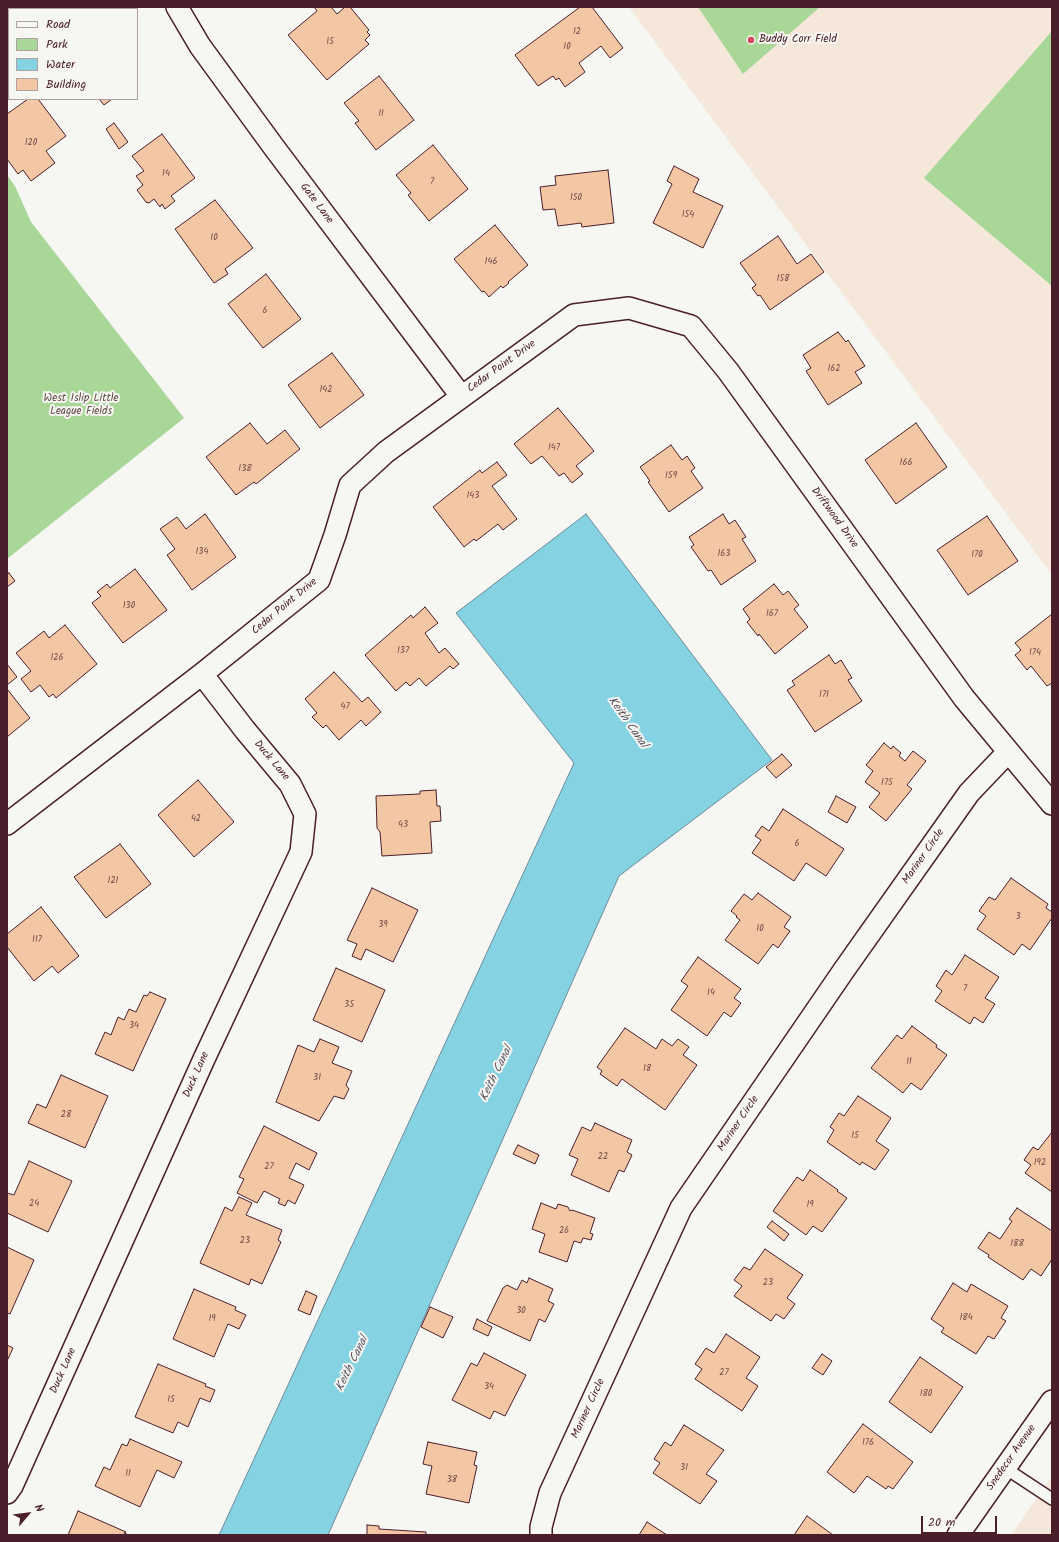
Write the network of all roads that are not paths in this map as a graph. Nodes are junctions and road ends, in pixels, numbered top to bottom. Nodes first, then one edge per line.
1 (177, 7) edge
2 (574, 315) joint
3 (461, 396) junction
4 (202, 674) junction
5 (1008, 752) junction
6 (1052, 804) edge
7 (7, 824) edge
8 (1052, 1401) edge
9 (1005, 1468) junction
10 (7, 1492) edge
11 (1052, 1499) edge
12 (541, 1535) edge
13 (958, 1535) edge

1 - 3 street, Gate Lane
2 - 3 street, Cedar Point Drive
2 - 5 street, Driftwood Drive
3 - 4 street, Cedar Point Drive
4 - 7 street, Cedar Point Drive
4 - 10 street, Duck Lane
5 - 6 street, Driftwood Drive
5 - 12 street, Mariner Circle
8 - 9 street, Snedecor Avenue
9 - 11 lane
9 - 13 street, Snedecor Avenue

